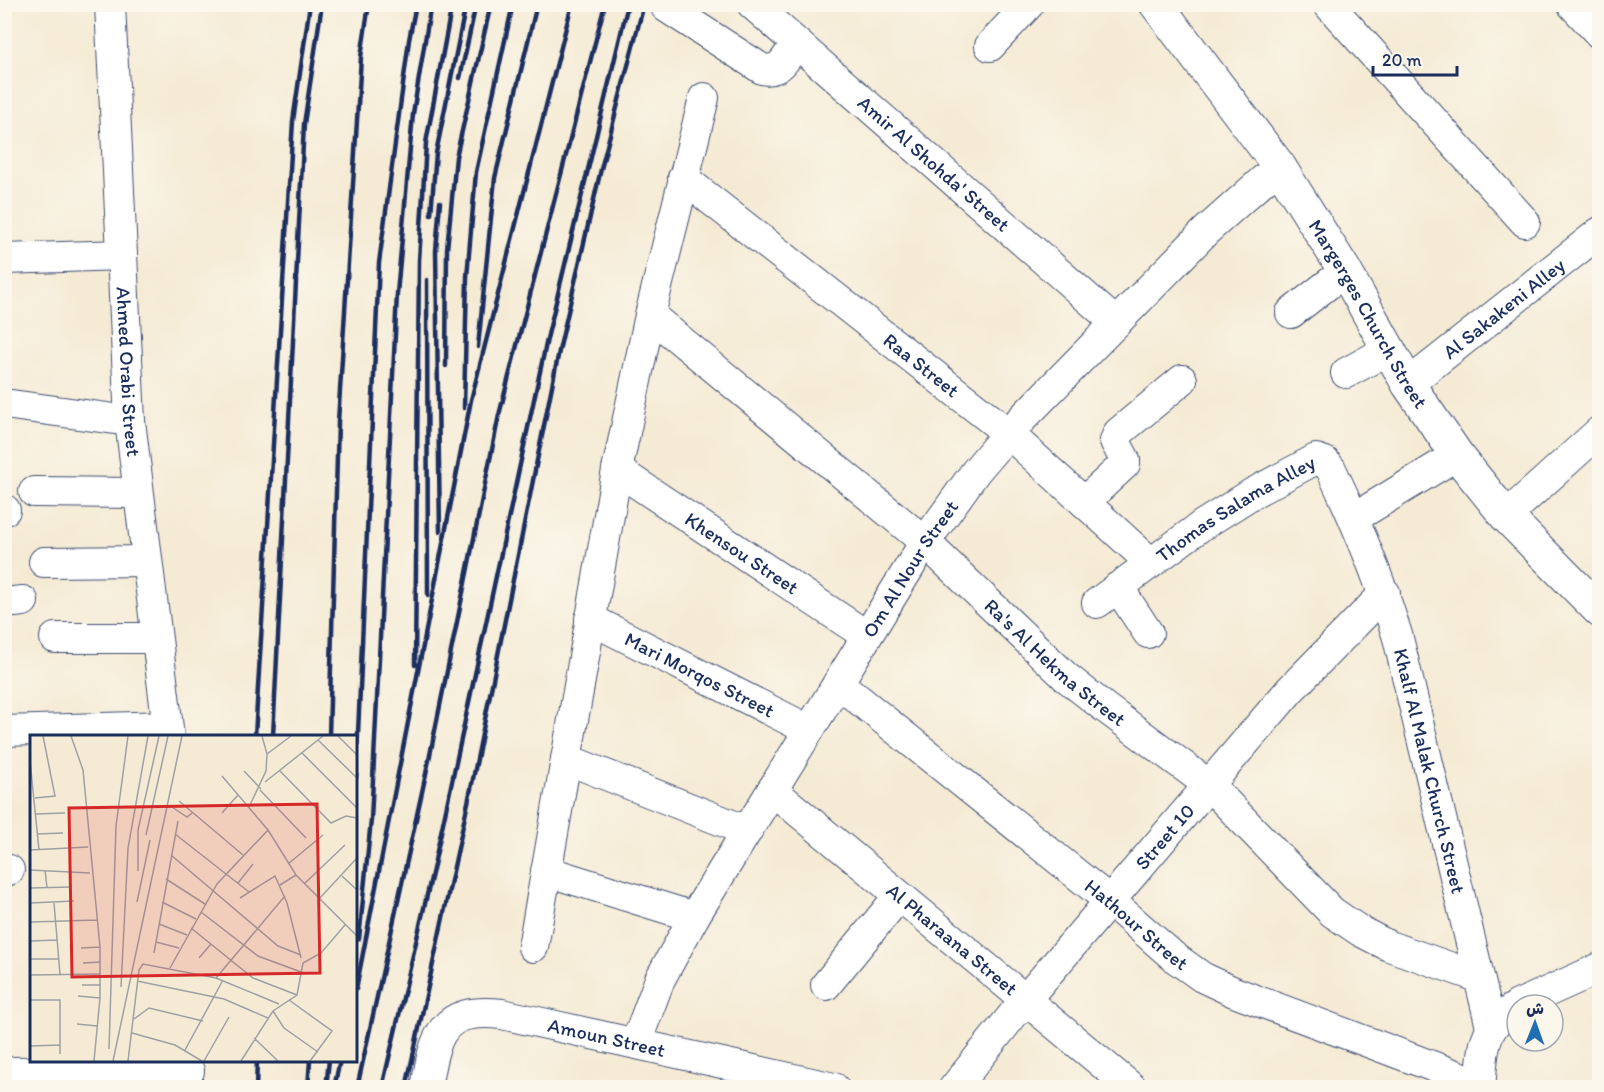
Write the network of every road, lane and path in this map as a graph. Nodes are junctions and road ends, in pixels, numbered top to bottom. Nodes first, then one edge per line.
1 (110, 4) edge
2 (752, 4) edge
3 (1029, 4) edge
4 (1328, 4) edge
5 (1572, 4) edge
6 (666, 7) dead end
7 (1164, 8) edge
8 (1599, 34) edge
9 (796, 44) junction
10 (990, 46) dead end
11 (704, 98) dead end
12 (1279, 166) junction
13 (683, 178) junction
14 (1525, 222) dead end
15 (1599, 232) edge
16 (121, 255) junction
17 (4, 259) edge
18 (1345, 271) junction
19 (1291, 313) dead end
20 (650, 315) junction
21 (1116, 323) junction
22 (1388, 350) junction
23 (1346, 373) dead end
24 (1182, 380) dead end
25 (1408, 384) junction
26 (4, 404) edge
27 (130, 421) junction
28 (1599, 431) edge
29 (1008, 433) junction
30 (1457, 455) junction
31 (617, 470) junction
32 (34, 492) dead end
33 (137, 493) junction
34 (1084, 502) junction
35 (1506, 516) junction
36 (1354, 518) junction
37 (925, 542) junction
38 (147, 561) junction
39 (44, 562) dead end
40 (1151, 563) junction
41 (1384, 593) junction
42 (1599, 610) edge
43 (590, 619) junction
44 (1148, 633) dead end
45 (867, 636) junction
46 (55, 638) dead end
47 (156, 638) junction
48 (838, 683) junction
49 (809, 730) junction
50 (4, 731) edge
51 (168, 731) edge
52 (566, 759) junction
53 (1209, 785) junction
54 (772, 790) junction
55 (747, 831) junction
56 (546, 871) junction
57 (899, 896) junction
58 (1110, 901) junction
59 (694, 917) junction
60 (533, 947) dead end
61 (1599, 968) edge
62 (1478, 977) junction
63 (826, 985) dead end
64 (1544, 993) edge
65 (1025, 1000) junction
66 (1505, 1012) edge
67 (1491, 1027) junction
68 (636, 1043) junction
69 (4, 1072) edge
70 (189, 1073) edge
71 (1480, 1086) edge
72 (426, 1088) edge
73 (834, 1088) edge
74 (954, 1088) edge
75 (1132, 1088) edge

1 - 16 street, Ahmed Orabi Street
2 - 9 street, Amir Al Shohda' Street
3 - 10 street
4 - 14 street
5 - 8 street
6 - 9 street
7 - 12 street, Margerges Church Street
9 - 21 street, Amir Al Shohda' Street
11 - 13 street
12 - 18 street, Margerges Church Street
12 - 21 street, Om Al Nour Street
13 - 20 street
13 - 29 street, Raa Street
15 - 25 street, Al Sakakeni Alley
16 - 17 street
16 - 27 street, Ahmed Orabi Street
18 - 19 street
18 - 22 street, Margerges Church Street
20 - 31 street
20 - 37 street, Ra's Al Hekma Street
21 - 29 street, Om Al Nour Street
22 - 23 street
22 - 25 street, Margerges Church Street
24 - 34 street
25 - 30 street, Margerges Church Street
26 - 27 street
27 - 33 street, Ahmed Orabi Street
28 - 35 street
29 - 34 street, Raa Street
29 - 37 street, Om Al Nour Street
30 - 35 street, Margerges Church Street
30 - 36 street
31 - 43 street
31 - 45 street, Khensou Street
32 - 33 street
33 - 38 street, Ahmed Orabi Street
34 - 40 street, Raa Street
35 - 42 street, Margerges Church Street
36 - 40 street, Thomas Salama Alley
36 - 41 street, Khalf Al Malak Church Street
37 - 45 street, Om Al Nour Street
37 - 53 street, Ra's Al Hekma Street
38 - 39 street
38 - 47 street, Ahmed Orabi Street
40 - 44 street, Thomas Salama Alley
41 - 53 street, Street 10
41 - 62 street, Khalf Al Malak Church Street
43 - 49 street, Mari Morqos Street
43 - 52 street
45 - 48 street, Om Al Nour Street
46 - 47 street
47 - 51 street, Ahmed Orabi Street
48 - 49 street, Om Al Nour Street
48 - 58 street, Hathour Street
49 - 54 street, Om Al Nour Street
50 - 51 street
52 - 55 street
52 - 56 street
53 - 58 street, Street 10
53 - 62 street, Ra's Al Hekma Street
54 - 55 street, Om Al Nour Street
54 - 57 street, Al Pharaana Street
55 - 59 street, Om Al Nour Street
56 - 59 street
56 - 60 street
57 - 63 street
57 - 65 street, Al Pharaana Street
58 - 65 street, Street 10
58 - 71 street, Hathour Street
59 - 68 street, Om Al Nour Street
61 - 64 street
62 - 67 street, Khalf Al Malak Church Street
65 - 74 street, Street 10
65 - 75 street, Al Pharaana Street
66 - 67 street
67 - 71 street
68 - 72 street, Amoun Street
68 - 73 street, Amoun Street
69 - 70 street

